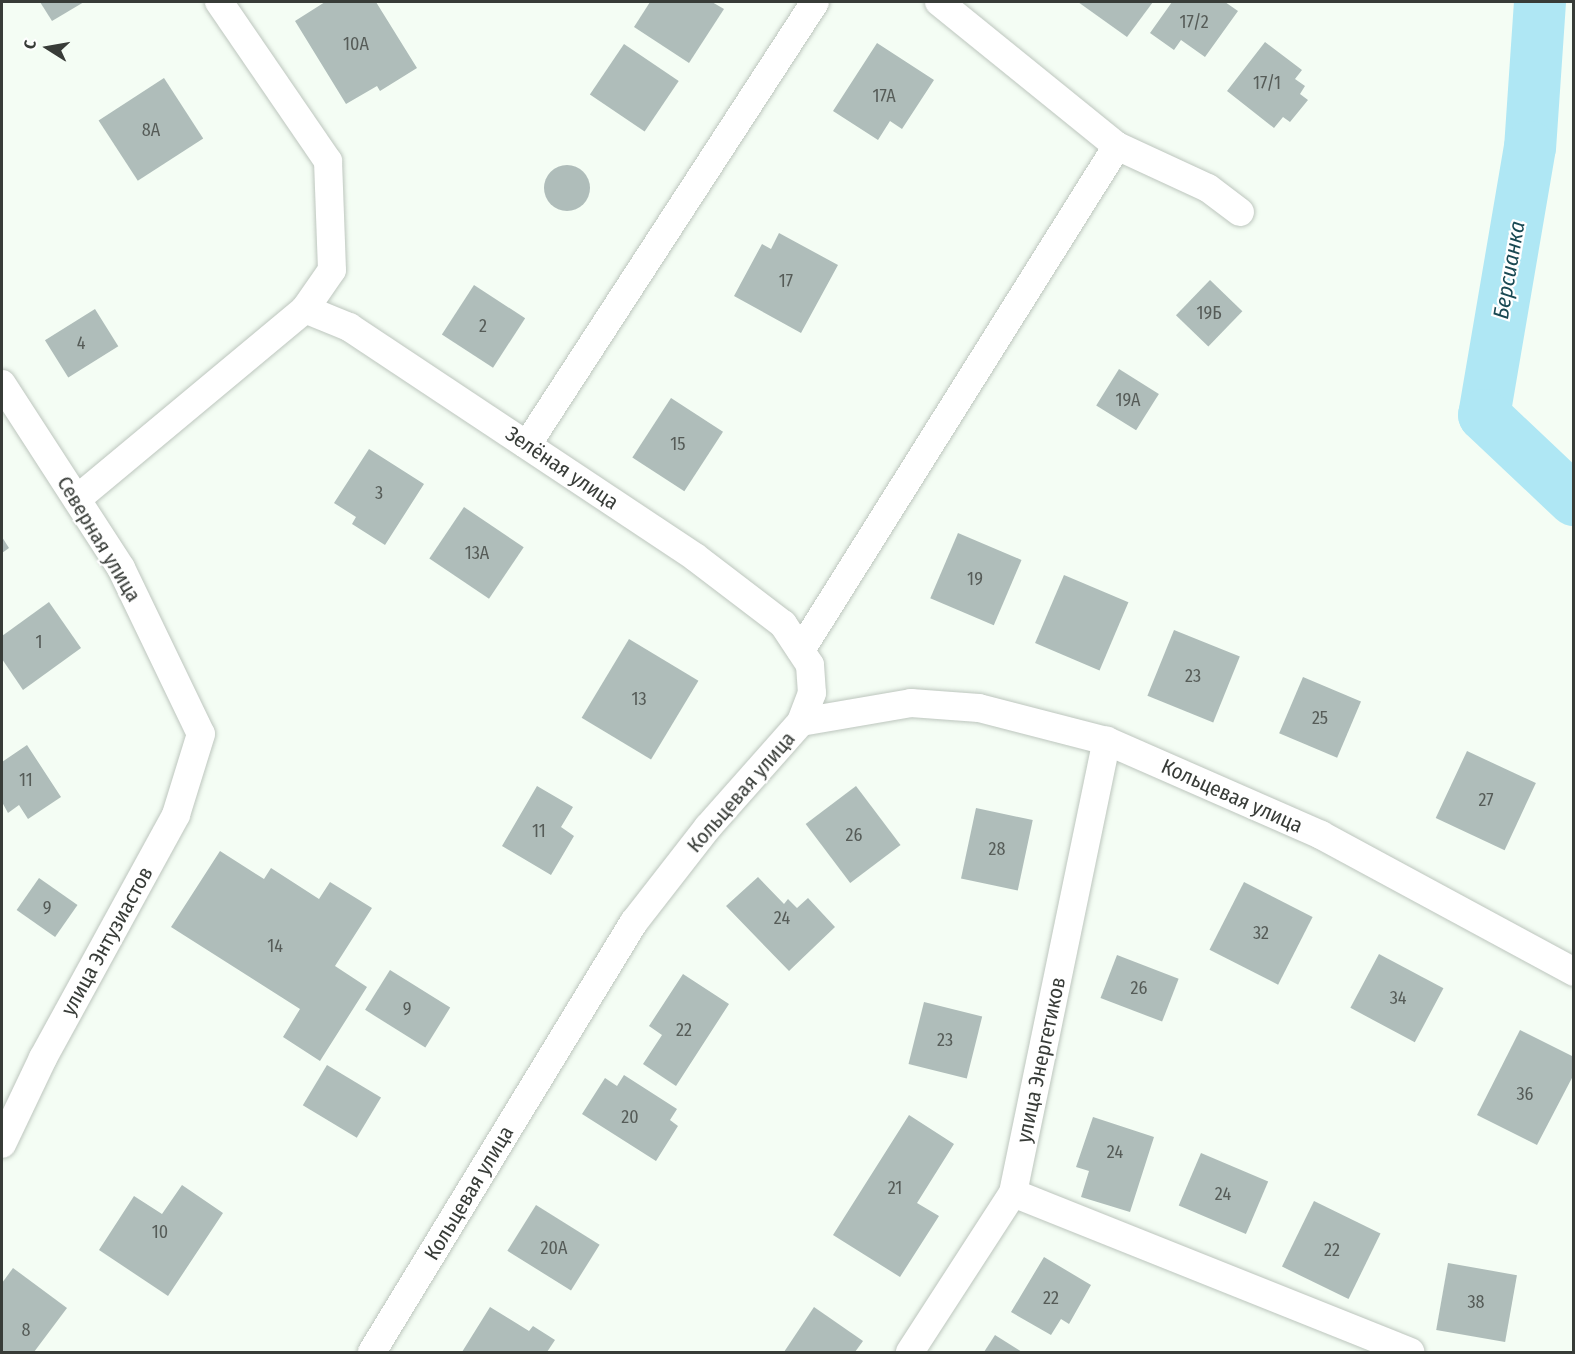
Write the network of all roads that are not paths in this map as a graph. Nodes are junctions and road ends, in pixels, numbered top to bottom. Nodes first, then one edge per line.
1 (219, 2) edge
2 (815, 2) edge
3 (939, 2) edge
4 (1117, 146) junction
5 (1240, 212) dead end
6 (305, 309) junction
7 (2, 384) edge
8 (527, 445) junction
9 (77, 499) junction
10 (801, 651) junction
11 (801, 722) junction
12 (201, 734) joint
13 (1107, 741) junction
14 (1574, 972) edge
15 (2, 1143) edge
16 (1013, 1193) junction
17 (1409, 1352) edge
18 (372, 1353) edge
19 (910, 1353) edge

1 - 6 street
2 - 8 street
3 - 4 street
4 - 5 street
4 - 10 street
6 - 8 street, Зелёная улица
6 - 9 street
7 - 9 street, Северная улица
8 - 10 street, Зелёная улица
9 - 12 street, Северная улица
10 - 11 street, Зелёная улица
11 - 13 street, Кольцевая улица
11 - 18 street, Кольцевая улица
12 - 15 street, улица Энтузиастов
13 - 14 street, Кольцевая улица
13 - 16 street, улица Энергетиков
16 - 17 street
16 - 19 street, улица Энергетиков

